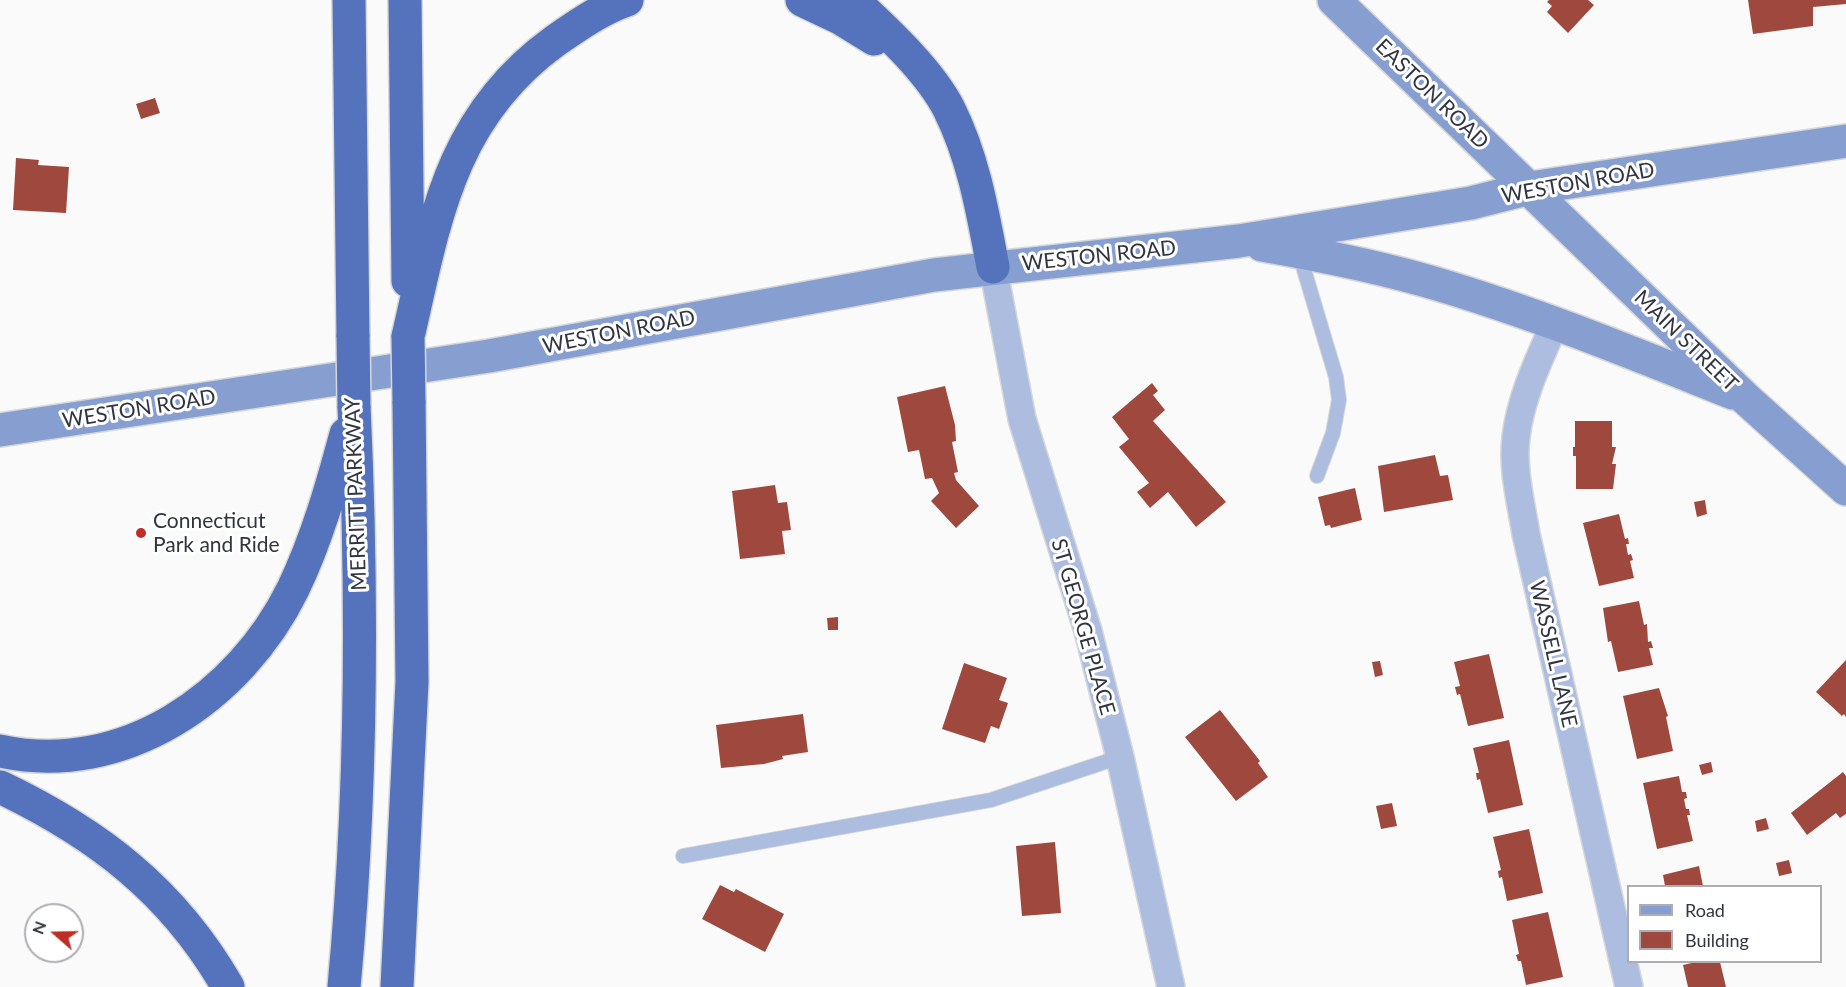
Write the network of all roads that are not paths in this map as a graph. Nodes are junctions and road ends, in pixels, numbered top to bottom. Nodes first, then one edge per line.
1 (349, 0) edge
2 (405, 0) edge
3 (627, 0) edge
4 (802, 0) edge
5 (853, 0) edge
6 (1334, 0) edge
7 (918, 68) junction
8 (1846, 141) edge
9 (1530, 188) junction
10 (1239, 241) junction
11 (1299, 251) junction
12 (993, 267) junction
13 (1555, 323) junction
14 (408, 337) junction
15 (1746, 398) junction
16 (354, 406) junction
17 (0, 430) edge
18 (1317, 476) dead end
19 (1846, 489) edge
20 (0, 751) edge
21 (1120, 757) junction
22 (0, 787) edge
23 (683, 856) dead end
24 (228, 987) edge
25 (344, 987) edge
26 (397, 987) edge
27 (1171, 987) edge
28 (1629, 987) edge

1 - 16 highway, MERRITT PARKWAY, bridge
2 - 14 highway
3 - 14 highway
4 - 7 highway
5 - 7 highway
6 - 9 main road, EASTON ROAD
7 - 12 highway
8 - 9 main road, WESTON ROAD
9 - 10 main road, WESTON ROAD
9 - 15 main road, MAIN STREET
10 - 11 main road, WESTON ROAD
10 - 12 main road, WESTON ROAD
11 - 13 main road, WESTON ROAD
11 - 18 lane
12 - 17 main road, WESTON ROAD
12 - 21 street, ST GEORGE PLACE
13 - 15 main road, WESTON ROAD
13 - 28 street, WASSELL LANE
14 - 26 highway, bridge
15 - 19 main road, MAIN STREET
16 - 20 highway
16 - 25 highway, MERRITT PARKWAY
21 - 23 lane
21 - 27 street, ST GEORGE PLACE
22 - 24 highway

